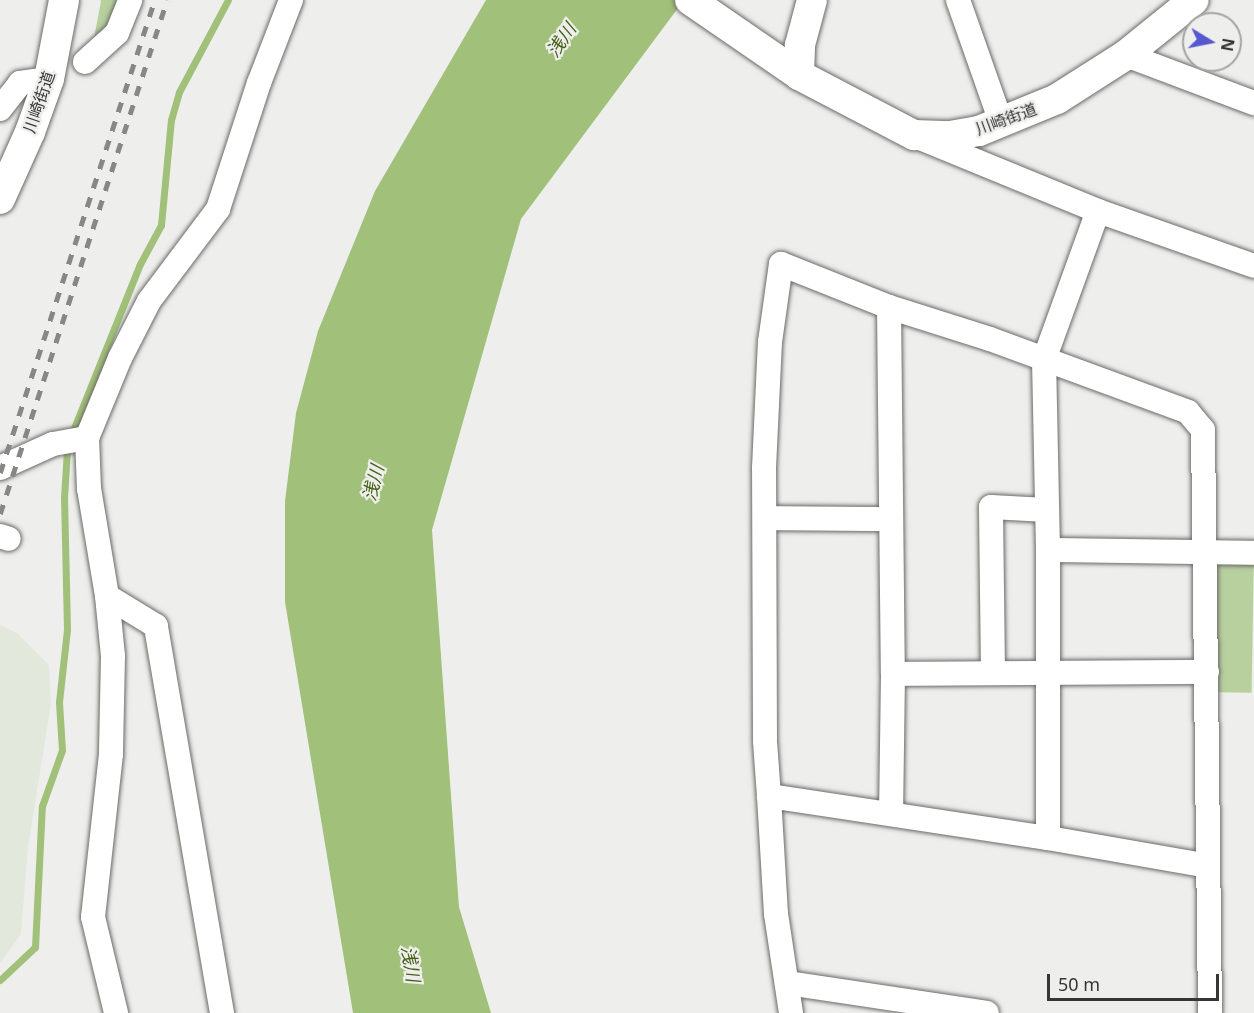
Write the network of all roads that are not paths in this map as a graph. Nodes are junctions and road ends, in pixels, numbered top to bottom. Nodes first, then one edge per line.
1 (64, 0) edge
2 (130, 0) edge
3 (291, 0) edge
4 (690, 0) edge
5 (812, 0) edge
6 (958, 0) edge
7 (1194, 0) edge
8 (1126, 55) junction
9 (85, 62) dead end
10 (799, 75) junction
11 (49, 79) junction
12 (1254, 102) edge
13 (0, 109) edge
14 (1001, 122) junction
15 (914, 135) junction
16 (0, 199) edge
17 (1098, 211) junction
18 (1254, 266) edge
19 (889, 306) junction
20 (1044, 360) junction
21 (75, 440) junction
22 (0, 468) edge
23 (1047, 510) junction
24 (765, 518) junction
25 (890, 519) junction
26 (1048, 550) junction
27 (1206, 552) junction
28 (1254, 553) edge
29 (107, 596) junction
30 (1206, 672) junction
31 (993, 673) junction
32 (893, 674) junction
33 (1047, 675) junction
34 (769, 796) junction
35 (891, 813) junction
36 (1048, 838) junction
37 (1208, 866) junction
38 (787, 983) junction
39 (116, 1013) edge
40 (222, 1013) edge
41 (790, 1013) edge
42 (987, 1013) edge
43 (1210, 1013) edge

1 - 11 main road, 川崎街道
2 - 9 street
3 - 21 street
4 - 10 main road, 川崎街道
5 - 10 main road
6 - 14 street
7 - 8 main road, 川崎街道
8 - 12 street
8 - 14 main road, 川崎街道
10 - 15 main road, 川崎街道
11 - 13 street
11 - 16 main road, 川崎街道
14 - 15 main road, 川崎街道
15 - 17 street
17 - 18 street
17 - 20 street
19 - 20 street
19 - 24 street
19 - 25 street
20 - 23 street
20 - 27 street
21 - 22 street
21 - 29 street
23 - 26 street
23 - 31 street
24 - 25 street
24 - 34 street
25 - 32 street
26 - 27 street
26 - 33 street
27 - 28 street
27 - 30 street
29 - 39 street
29 - 40 street
30 - 33 street
30 - 37 street
31 - 32 street
31 - 33 street
32 - 35 street
33 - 36 street
34 - 35 street
34 - 38 street
35 - 36 street
36 - 37 street
37 - 43 street
38 - 41 street
38 - 42 street

